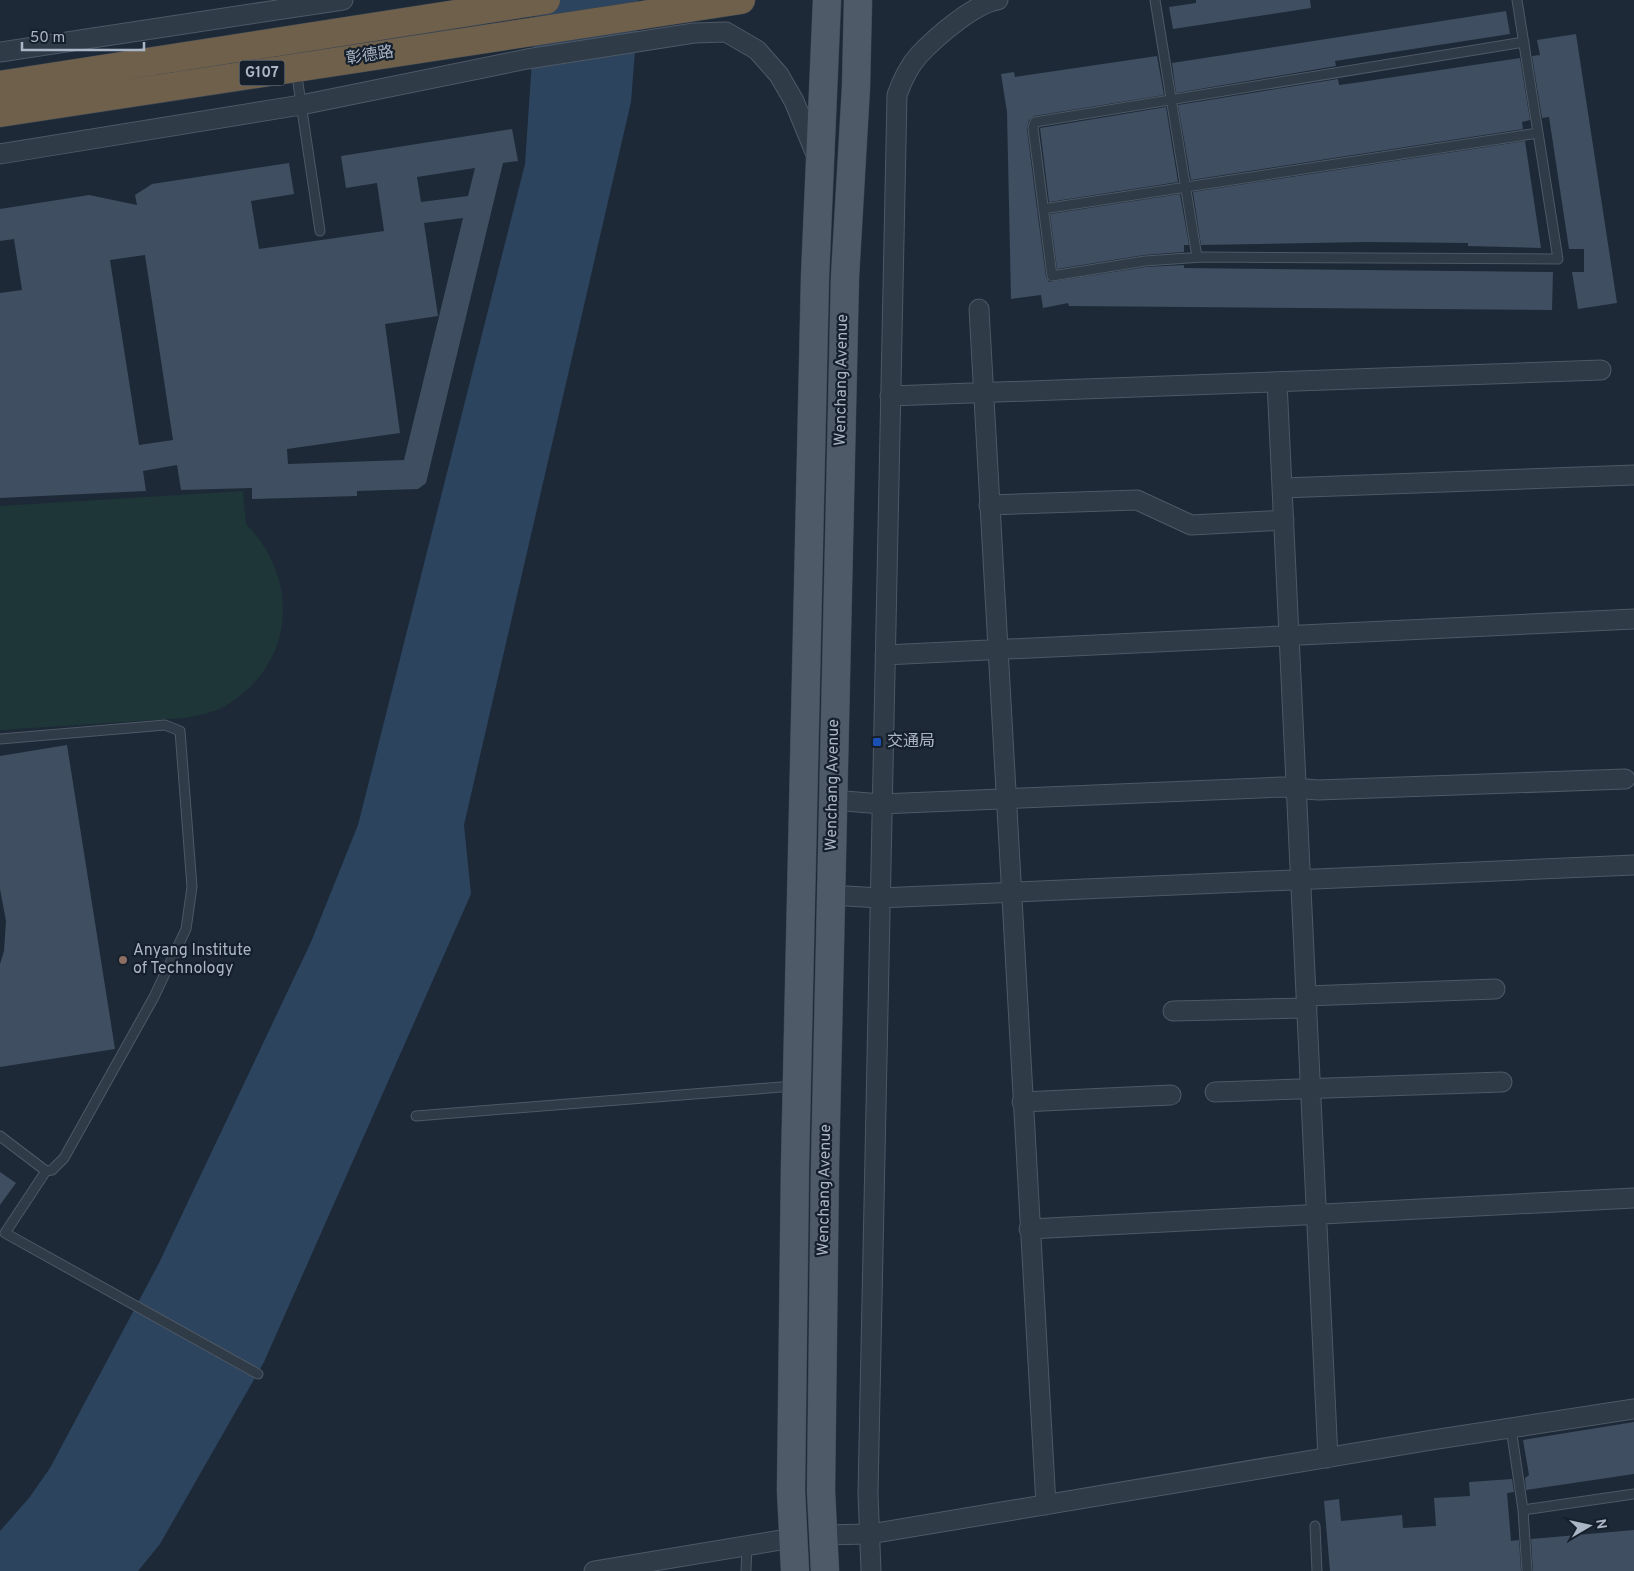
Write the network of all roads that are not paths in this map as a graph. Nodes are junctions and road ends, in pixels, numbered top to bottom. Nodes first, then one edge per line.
1 (343, 0) edge
2 (741, 0) edge
3 (827, 0) edge
4 (858, 0) edge
5 (998, 0) edge
6 (1156, 0) edge
7 (1517, 0) edge
8 (534, 2) edge
9 (685, 22) junction
10 (1524, 42) junction
11 (526, 46) junction
12 (0, 52) edge
13 (295, 68) junction
14 (0, 85) edge
15 (1172, 99) junction
16 (301, 105) junction
17 (0, 113) edge
18 (1538, 133) junction
19 (0, 154) edge
20 (820, 165) junction
21 (1186, 187) junction
22 (1043, 209) junction
23 (320, 231) dead end
24 (1197, 257) junction
25 (979, 309) dead end
26 (1601, 370) dead end
27 (1277, 382) junction
28 (983, 392) junction
29 (890, 396) junction
30 (1634, 475) edge
31 (1282, 488) junction
32 (989, 505) junction
33 (1284, 520) junction
34 (1634, 619) edge
35 (1289, 635) junction
36 (997, 649) junction
37 (884, 655) junction
38 (0, 739) edge
39 (1625, 779) dead end
40 (1296, 788) junction
41 (1005, 799) junction
42 (833, 800) junction
43 (881, 804) junction
44 (1634, 865) edge
45 (1301, 880) junction
46 (1010, 893) junction
47 (831, 895) junction
48 (879, 898) junction
49 (1495, 989) dead end
50 (1306, 1002) junction
51 (1173, 1011) dead end
52 (1502, 1082) dead end
53 (796, 1086) junction
54 (1311, 1089) junction
55 (1215, 1092) dead end
56 (1171, 1095) dead end
57 (1022, 1102) junction
58 (416, 1116) dead end
59 (0, 1136) edge
60 (46, 1171) junction
61 (1634, 1198) edge
62 (1316, 1214) junction
63 (1029, 1229) junction
64 (254, 1372) dead end
65 (1634, 1409) edge
66 (1512, 1428) junction
67 (1328, 1458) junction
68 (1634, 1494) edge
69 (1046, 1505) junction
70 (1523, 1510) junction
71 (1315, 1526) dead end
72 (870, 1534) junction
73 (823, 1535) junction
74 (793, 1538) junction
75 (747, 1545) junction
76 (594, 1571) edge
77 (746, 1571) edge
78 (795, 1571) edge
79 (825, 1571) edge
80 (871, 1571) edge
81 (1317, 1571) edge
82 (1528, 1571) edge

1 - 12 street
2 - 9 highway, 彰德路 / G107
3 - 20 main road, Wenchang Avenue
4 - 42 main road, Wenchang Avenue
5 - 29 street
6 - 15 lane
7 - 10 lane
8 - 14 highway, 彰德路 / G107
9 - 11 highway, 彰德路 / G107
9 - 20 street
10 - 15 lane
10 - 18 lane
11 - 13 highway, 彰德路 / G107
11 - 16 street
13 - 16 lane
13 - 17 highway, 彰德路 / G107
15 - 21 lane
15 - 22 lane
16 - 19 street
16 - 23 lane
18 - 21 lane
18 - 24 lane
20 - 53 main road, Wenchang Avenue
21 - 22 lane
21 - 24 lane
22 - 24 lane
25 - 28 street
26 - 27 street
27 - 28 street
27 - 31 street
28 - 29 street
28 - 32 street
29 - 37 street
30 - 31 street
31 - 33 street
32 - 33 street
32 - 36 street
33 - 35 street
34 - 35 street
35 - 36 street
35 - 40 street
36 - 37 street
36 - 41 street
37 - 43 street
38 - 60 lane
39 - 40 street
40 - 41 street
40 - 45 street
41 - 43 street
41 - 46 street
42 - 43 street
42 - 47 main road, Wenchang Avenue
43 - 48 street
44 - 45 street
45 - 46 street
45 - 50 street
46 - 48 street
46 - 57 street
47 - 48 street
47 - 73 main road, Wenchang Avenue
48 - 72 street
49 - 50 street
50 - 51 street
50 - 54 street
52 - 54 street
53 - 58 lane
53 - 74 main road, Wenchang Avenue
54 - 55 street
54 - 62 street
56 - 57 street
57 - 63 street
59 - 60 lane
60 - 64 lane
61 - 62 street
62 - 63 street
62 - 67 street
63 - 69 street
65 - 66 street
66 - 67 street
66 - 70 lane
67 - 69 street
68 - 70 lane
69 - 72 street
70 - 82 lane
71 - 81 lane
72 - 73 street
72 - 80 street
73 - 79 main road, Wenchang Avenue
74 - 75 street
74 - 78 main road, Wenchang Avenue
75 - 76 street
75 - 77 lane

